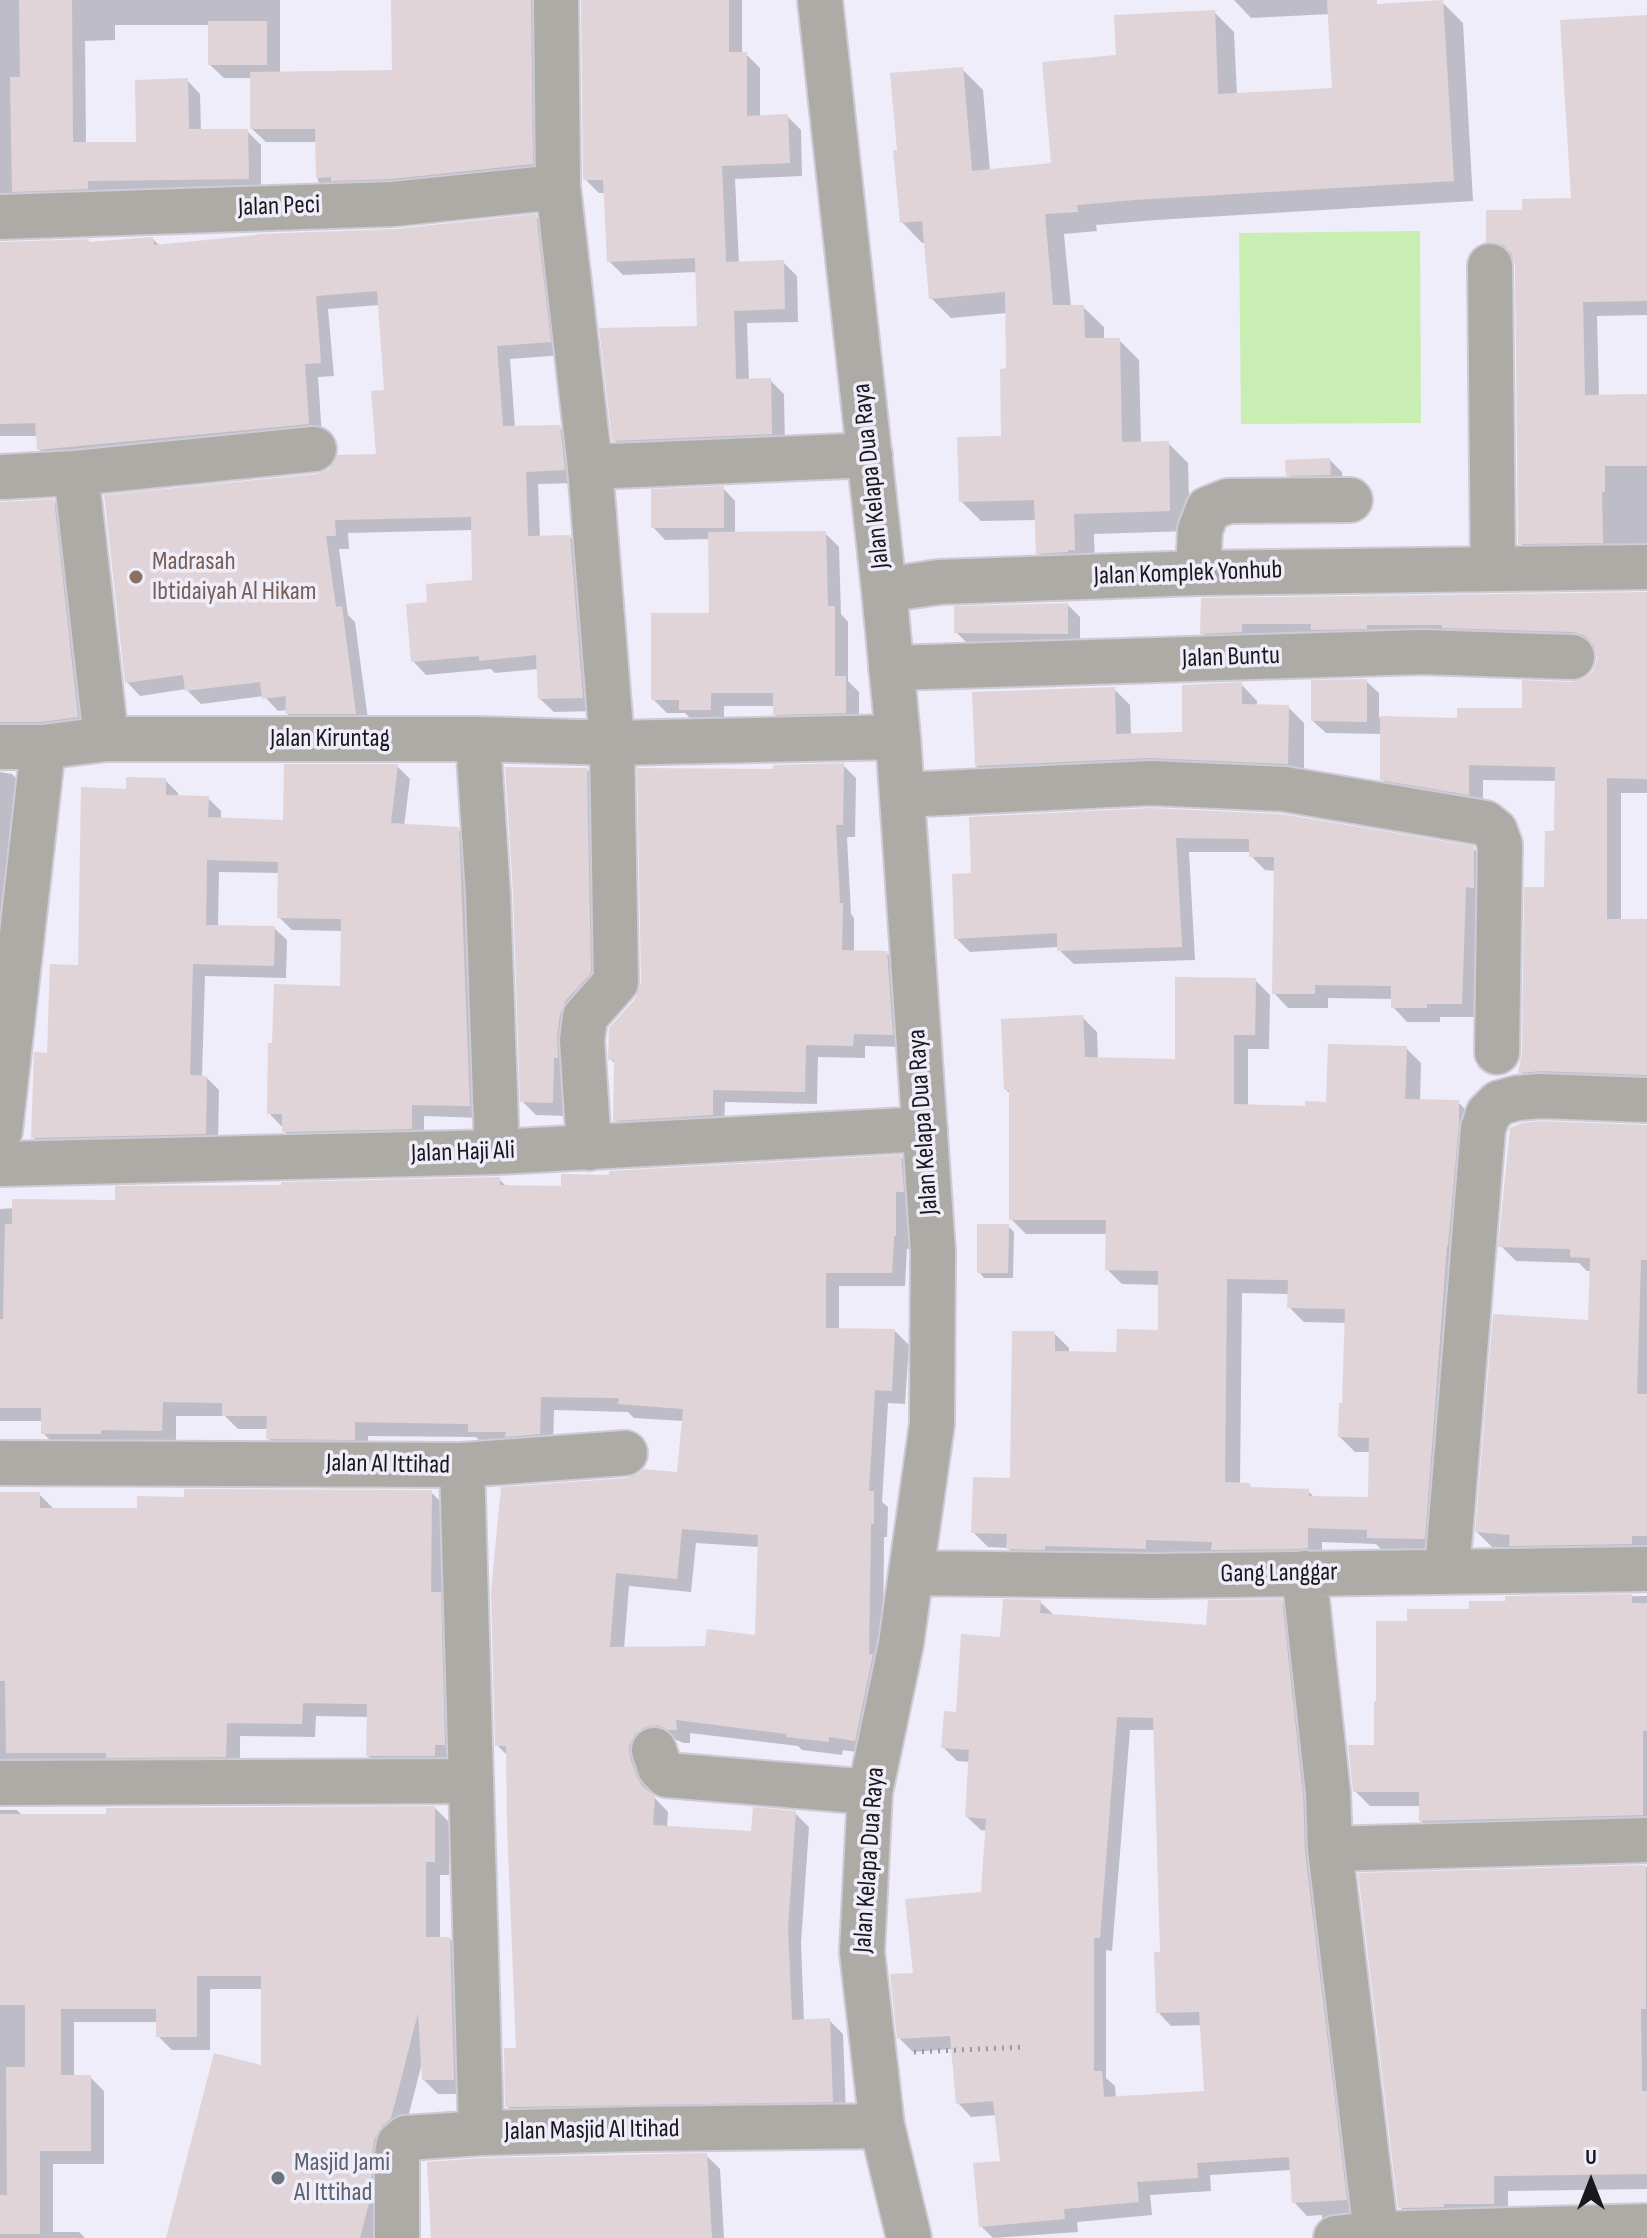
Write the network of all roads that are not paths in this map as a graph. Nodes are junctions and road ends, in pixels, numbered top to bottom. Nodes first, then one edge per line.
1 (556, 0) edge
2 (820, 0) edge
3 (558, 187) junction
4 (0, 217) edge
5 (1490, 266) dead end
6 (314, 449) dead end
7 (870, 455) junction
8 (590, 467) junction
9 (76, 473) junction
10 (0, 477) edge
11 (1350, 500) dead end
12 (1647, 567) edge
13 (1493, 568) junction
14 (1198, 573) junction
15 (884, 590) junction
16 (1572, 657) dead end
17 (891, 668) junction
18 (898, 737) junction
19 (106, 739) junction
20 (478, 739) junction
21 (612, 743) junction
22 (0, 747) edge
23 (43, 747) junction
24 (902, 795) junction
25 (1497, 1052) dead end
26 (1647, 1100) edge
27 (925, 1129) junction
28 (0, 1131) edge
29 (589, 1148) junction
30 (497, 1152) junction
31 (0, 1164) edge
32 (625, 1453) dead end
33 (0, 1463) edge
34 (462, 1465) junction
35 (1647, 1569) edge
36 (1447, 1572) junction
37 (911, 1573) junction
38 (1304, 1573) junction
39 (654, 1750) dead end
40 (470, 1781) junction
41 (0, 1783) edge
42 (870, 1792) junction
43 (1647, 1840) edge
44 (1330, 1849) junction
45 (882, 2126) junction
46 (481, 2133) junction
47 (1621, 2230) edge
48 (1356, 2236) edge
49 (397, 2238) edge
50 (909, 2238) edge

1 - 3 street
2 - 7 street, Jalan Kelapa Dua Raya
3 - 4 street, Jalan Peci
3 - 8 street
5 - 13 street
6 - 9 street
7 - 8 street
7 - 15 street, Jalan Kelapa Dua Raya
8 - 21 street
9 - 10 street
9 - 19 street
11 - 14 street
12 - 13 street, Jalan Komplek Yonhub
13 - 14 street, Jalan Komplek Yonhub
14 - 15 street, Jalan Komplek Yonhub
15 - 17 street, Jalan Kelapa Dua Raya
16 - 17 street, Jalan Buntu
17 - 18 street, Jalan Kelapa Dua Raya
18 - 21 street, Jalan Kiruntag
18 - 24 street, Jalan Kelapa Dua Raya
19 - 20 street, Jalan Kiruntag
19 - 23 street
20 - 21 street, Jalan Kiruntag
20 - 30 street
21 - 29 street
22 - 23 street
23 - 28 street
24 - 25 street
24 - 27 street, Jalan Kelapa Dua Raya
26 - 36 street
27 - 29 street, Jalan Haji Ali
27 - 37 street, Jalan Kelapa Dua Raya
29 - 30 street, Jalan Haji Ali
30 - 31 street, Jalan Haji Ali
32 - 34 street
33 - 34 street, Jalan Al Ittihad
34 - 40 street, Jalan Al Ittihad
35 - 36 street, Gang Langgar
36 - 38 street, Gang Langgar
37 - 38 street, Gang Langgar
37 - 42 street, Jalan Kelapa Dua Raya
38 - 44 street
39 - 42 street
40 - 41 street
40 - 46 street, Jalan Al Ittihad
42 - 45 street, Jalan Kelapa Dua Raya
43 - 44 street
44 - 48 street
45 - 46 street, Jalan Masjid Al Itihad
45 - 50 street, Jalan Kelapa Dua Raya
46 - 49 street, Jalan Masjid Al Itihad
47 - 48 street

